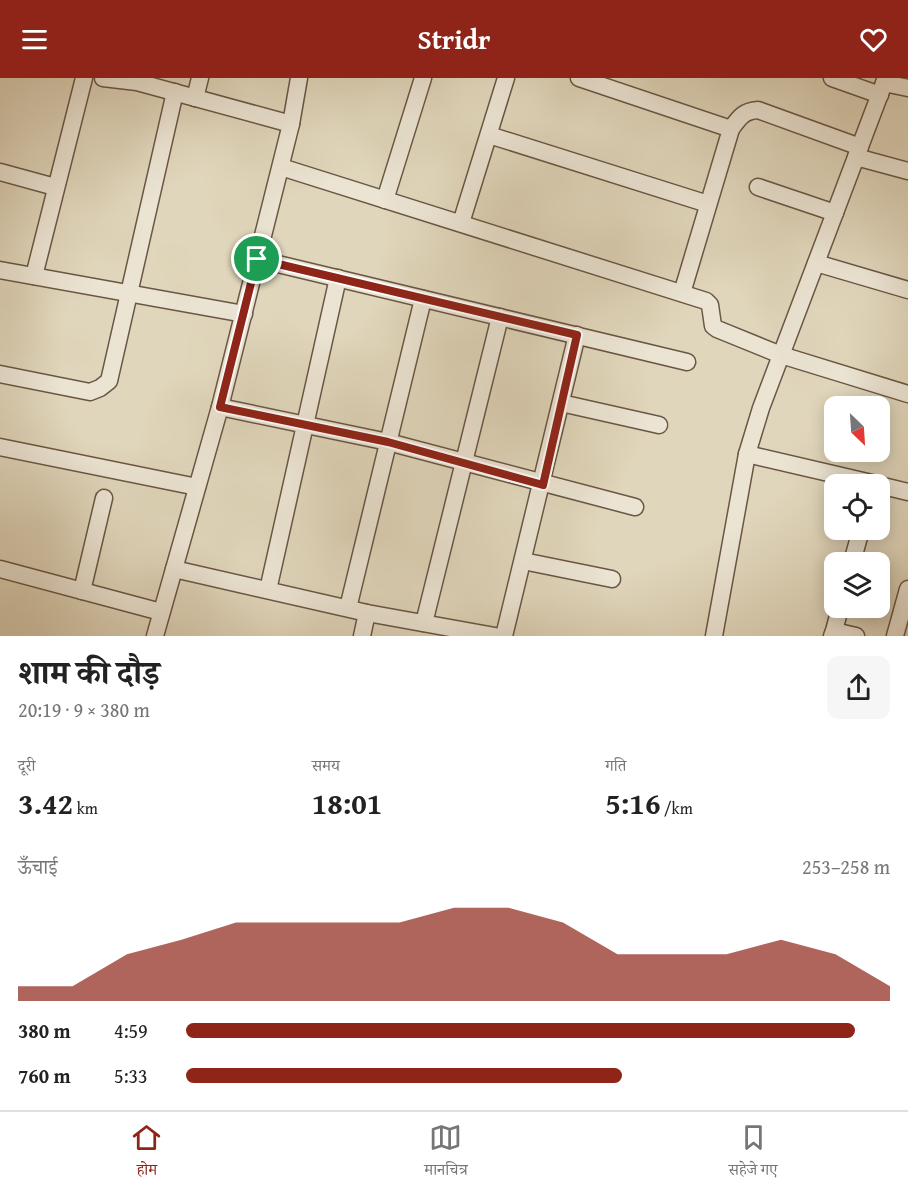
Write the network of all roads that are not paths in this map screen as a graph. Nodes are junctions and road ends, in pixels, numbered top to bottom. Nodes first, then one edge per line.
1 (84, 78) edge
2 (103, 78) edge
3 (200, 78) edge
4 (299, 78) edge
5 (423, 78) edge
6 (506, 78) edge
7 (579, 78) edge
8 (832, 78) edge
9 (883, 85) edge
10 (908, 88) edge
11 (175, 92) junction
12 (195, 98) junction
13 (291, 124) junction
14 (731, 129) junction
15 (489, 135) junction
16 (858, 152) junction
17 (281, 167) junction
18 (908, 171) edge
19 (0, 172) edge
20 (55, 187) junction
21 (758, 187) dead end
22 (385, 200) junction
23 (708, 204) junction
24 (835, 213) junction
25 (461, 223) junction
26 (257, 259) junction
27 (816, 263) junction
28 (0, 270) edge
29 (34, 276) junction
30 (338, 278) junction
31 (908, 290) edge
32 (131, 292) junction
33 (682, 294) junction
34 (423, 299) junction
35 (244, 314) junction
36 (500, 317) junction
37 (577, 335) junction
38 (781, 355) junction
39 (687, 362) dead end
40 (0, 374) edge
41 (908, 393) edge
42 (561, 403) junction
43 (220, 407) junction
44 (305, 425) junction
45 (659, 425) dead end
46 (388, 442) junction
47 (0, 447) edge
48 (747, 454) junction
49 (464, 463) junction
50 (832, 474) edge
51 (543, 485) junction
52 (197, 487) junction
53 (890, 488) edge
54 (908, 492) edge
55 (104, 498) dead end
56 (635, 507) dead end
57 (523, 561) junction
58 (174, 568) junction
59 (0, 569) edge
60 (612, 579) dead end
61 (908, 589) edge
62 (268, 590) junction
63 (82, 591) junction
64 (348, 608) junction
65 (161, 612) junction
66 (367, 613) junction
67 (837, 618) edge
68 (424, 623) junction
69 (833, 633) edge
70 (155, 636) edge
71 (362, 636) edge
72 (495, 636) edge
73 (504, 636) edge
74 (714, 636) edge
75 (856, 636) edge
76 (895, 636) edge

1 - 20 street
2 - 11 street
3 - 12 street
4 - 13 street
5 - 22 street
6 - 15 street
7 - 14 street
8 - 9 street
9 - 10 street
9 - 16 street
11 - 12 street
11 - 32 street
12 - 13 street
13 - 17 street
14 - 16 street
14 - 23 street
15 - 23 street
15 - 25 street
16 - 18 street
16 - 24 street
17 - 22 street
17 - 26 street
19 - 20 street
20 - 29 street
21 - 24 street
22 - 25 street
23 - 33 street
24 - 27 street
25 - 33 street
26 - 30 street
26 - 35 street
27 - 31 street
27 - 38 street
28 - 29 street
29 - 32 street
30 - 34 street
30 - 44 street
32 - 35 street
32 - 40 street
33 - 38 street
34 - 36 street
34 - 46 street
35 - 43 street
36 - 37 street
36 - 49 street
37 - 39 street
37 - 42 street
38 - 41 street
38 - 48 street
42 - 45 street
42 - 51 street
43 - 44 street
43 - 52 street
44 - 46 street
44 - 62 street
46 - 49 street
46 - 64 street
47 - 52 street
48 - 50 street
48 - 74 street
49 - 51 street
49 - 68 street
51 - 56 street
51 - 57 street
52 - 58 street
53 - 54 street
55 - 63 street
57 - 60 street
57 - 73 street
58 - 62 street
58 - 65 street
59 - 63 street
61 - 76 street
62 - 64 street
63 - 65 street
64 - 66 street
65 - 70 street
66 - 68 street
66 - 71 street
67 - 69 street
68 - 72 street
69 - 75 street

